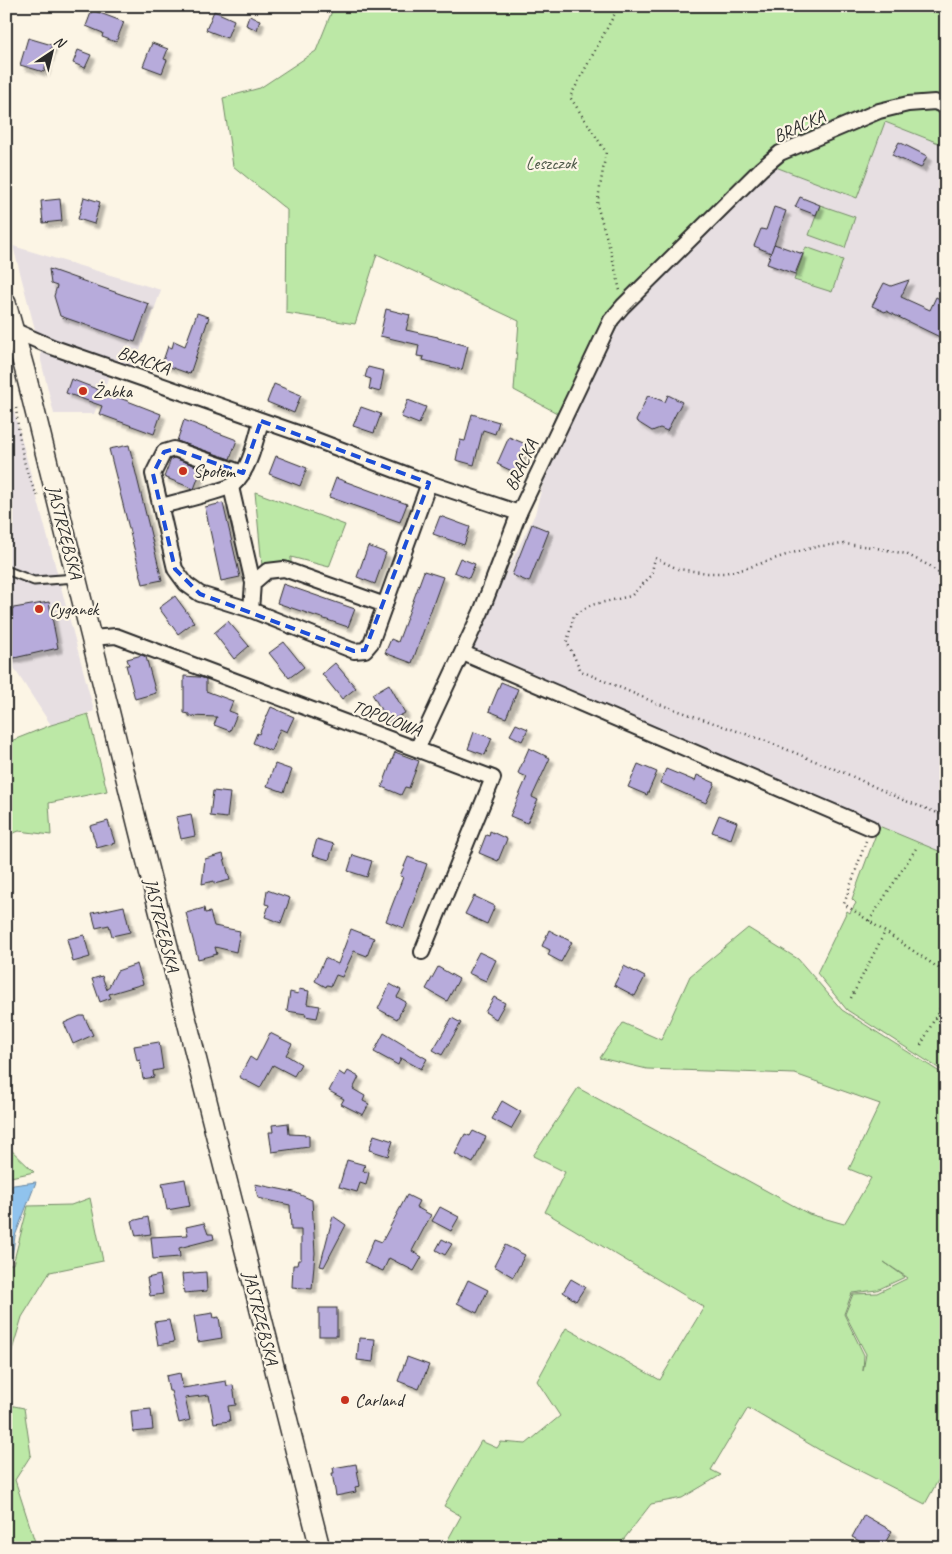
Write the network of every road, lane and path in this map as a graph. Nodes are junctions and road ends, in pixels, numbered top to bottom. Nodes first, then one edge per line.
1 (619, 6) edge
2 (946, 107) edge
3 (6, 303) edge
4 (623, 306) junction
5 (10, 329) edge
6 (262, 421) junction
7 (243, 473) junction
8 (429, 483) junction
9 (231, 486) junction
10 (161, 506) junction
11 (519, 514) junction
12 (6, 570) edge
13 (76, 578) junction
14 (946, 579) edge
15 (253, 583) junction
16 (385, 605) junction
17 (251, 610) junction
18 (91, 638) junction
19 (463, 653) junction
20 (417, 749) junction
21 (946, 816) edge
22 (871, 828) joint
23 (917, 847) dead end
24 (869, 921) junction
25 (885, 932) junction
26 (422, 952) dead end
27 (946, 958) edge
28 (939, 968) junction
29 (946, 973) edge
30 (946, 997) edge
31 (851, 998) dead end
32 (921, 1045) dead end
33 (942, 1243) dead end
34 (946, 1245) edge
35 (320, 1548) edge

1 - 4 path
2 - 4 street, BRACKA
3 - 5 main road, JASTRZĘBSKA
4 - 11 street, BRACKA
5 - 6 street, BRACKA
5 - 13 main road, JASTRZĘBSKA
6 - 7 street
6 - 8 street, BRACKA
7 - 9 street
7 - 10 street
8 - 11 street, BRACKA
8 - 16 street
9 - 10 street
9 - 15 street
10 - 17 street
11 - 19 street
12 - 13 lane
13 - 18 main road, JASTRZĘBSKA
14 - 21 path
15 - 16 street
15 - 17 street
16 - 17 street
18 - 20 street, TOPOLOWA
18 - 35 main road, JASTRZĘBSKA
19 - 20 street
19 - 22 street
20 - 26 street, TOPOLOWA
22 - 24 path
23 - 24 path
24 - 25 path
25 - 28 path
25 - 31 path
27 - 28 path
28 - 29 path
30 - 32 path
33 - 34 path

